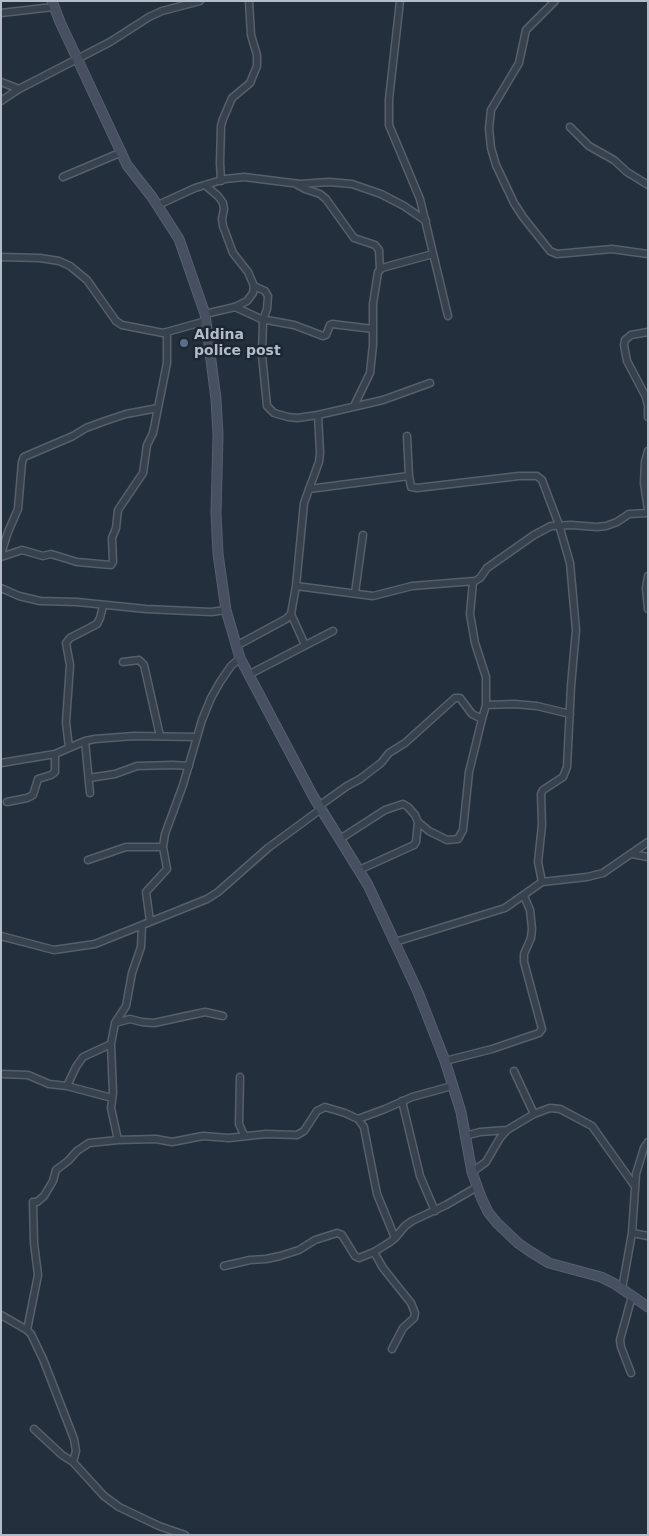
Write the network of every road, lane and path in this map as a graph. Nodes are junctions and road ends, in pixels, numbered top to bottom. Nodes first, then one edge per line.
1 (200, 1) edge
2 (249, 1) edge
3 (400, 1) edge
4 (551, 2) edge
5 (52, 3) edge
6 (1, 13) edge
7 (77, 58) junction
8 (1, 82) edge
9 (20, 89) junction
10 (1, 101) edge
11 (570, 127) dead end
12 (122, 152) junction
13 (63, 177) dead end
14 (221, 181) junction
15 (295, 183) junction
16 (205, 185) junction
17 (648, 185) edge
18 (158, 206) junction
19 (426, 221) junction
20 (433, 254) junction
21 (648, 254) edge
22 (1, 257) edge
23 (380, 270) junction
24 (254, 286) junction
25 (235, 308) junction
26 (448, 316) dead end
27 (206, 317) junction
28 (263, 320) junction
29 (373, 329) junction
30 (167, 332) junction
31 (648, 332) edge
32 (430, 383) dead end
33 (354, 406) junction
34 (158, 408) junction
35 (648, 408) edge
36 (318, 415) junction
37 (648, 417) edge
38 (407, 436) dead end
39 (648, 451) edge
40 (409, 476) junction
41 (309, 489) junction
42 (648, 512) edge
43 (559, 525) junction
44 (363, 535) dead end
45 (1, 555) edge
46 (648, 576) edge
47 (473, 582) junction
48 (296, 586) junction
49 (1, 588) edge
50 (355, 593) junction
51 (103, 606) junction
52 (648, 609) edge
53 (226, 610) junction
54 (291, 614) junction
55 (333, 631) dead end
56 (305, 645) junction
57 (236, 646) junction
58 (240, 658) junction
59 (123, 662) dead end
60 (250, 674) junction
61 (486, 705) junction
62 (570, 714) junction
63 (482, 719) junction
64 (160, 736) junction
65 (197, 737) junction
66 (85, 741) junction
67 (69, 748) junction
68 (56, 754) junction
69 (1, 763) edge
70 (190, 766) junction
71 (89, 778) junction
72 (90, 793) dead end
73 (7, 802) dead end
74 (320, 807) junction
75 (418, 822) junction
76 (340, 839) junction
77 (648, 842) edge
78 (163, 847) junction
79 (632, 854) junction
80 (648, 857) edge
81 (88, 860) dead end
82 (359, 870) junction
83 (542, 882) junction
84 (524, 896) junction
85 (150, 921) junction
86 (142, 925) junction
87 (1, 936) edge
88 (395, 942) junction
89 (125, 1008) junction
90 (223, 1016) dead end
91 (130, 1019) junction
92 (115, 1023) junction
93 (111, 1044) junction
94 (446, 1062) junction
95 (514, 1071) dead end
96 (1, 1074) edge
97 (240, 1077) dead end
98 (67, 1086) junction
99 (452, 1086) junction
100 (112, 1098) junction
101 (402, 1101) junction
102 (534, 1114) junction
103 (358, 1119) junction
104 (507, 1130) junction
105 (244, 1135) junction
106 (465, 1136) junction
107 (118, 1140) junction
108 (648, 1142) edge
109 (472, 1172) junction
110 (634, 1185) junction
111 (477, 1187) junction
112 (436, 1211) junction
113 (632, 1233) junction
114 (648, 1236) edge
115 (395, 1238) junction
116 (374, 1252) junction
117 (224, 1266) dead end
118 (622, 1289) junction
119 (632, 1296) junction
120 (648, 1307) edge
121 (1, 1315) edge
122 (27, 1330) junction
123 (392, 1349) dead end
124 (631, 1373) dead end
125 (34, 1429) dead end
126 (73, 1462) junction
127 (185, 1535) edge

1 - 7 street
2 - 14 street
3 - 19 street
4 - 21 street
5 - 6 street
5 - 7 street
7 - 9 street
7 - 12 street
8 - 9 street
9 - 10 street
11 - 17 street
12 - 13 street
12 - 18 street
14 - 15 street
14 - 16 street
15 - 19 street
15 - 23 street
16 - 18 street
16 - 24 street
18 - 27 street
19 - 20 street
20 - 23 street
20 - 26 street
22 - 30 street
23 - 29 street
24 - 25 street
24 - 28 street
25 - 27 street
25 - 28 street
27 - 30 street
27 - 53 street
28 - 29 street
28 - 36 street
29 - 33 street
30 - 34 street
31 - 35 street
32 - 33 street
33 - 36 street
34 - 45 street
34 - 45 street
35 - 37 street
36 - 41 street
38 - 40 street
39 - 42 street
40 - 41 street
40 - 43 street
41 - 48 street
42 - 43 street
43 - 47 street
43 - 62 street
44 - 50 street
46 - 52 street
47 - 50 street
47 - 61 street
48 - 50 street
48 - 54 street
49 - 51 street
51 - 53 street
51 - 67 street
53 - 57 street
54 - 56 street
54 - 57 street
55 - 56 street
56 - 60 street
57 - 58 street
58 - 60 street
58 - 65 street
59 - 64 street
60 - 74 street
61 - 62 street
61 - 63 street
62 - 83 street
63 - 74 street
63 - 75 street
64 - 65 street
64 - 66 street
65 - 70 street
66 - 67 street
66 - 71 street
67 - 68 street
68 - 69 street
68 - 73 street
70 - 71 street
70 - 78 street
71 - 72 street
74 - 76 street
74 - 85 street
75 - 76 street
75 - 82 street
76 - 82 street
77 - 79 street
78 - 81 street
78 - 85 street
79 - 80 street
79 - 83 street
82 - 88 street
83 - 84 street
84 - 88 street
84 - 94 street
85 - 86 street
86 - 87 street
86 - 89 street
88 - 94 street
89 - 91 street
89 - 92 street
90 - 91 street
91 - 92 street
92 - 93 street
93 - 98 street
93 - 100 street
94 - 99 street
95 - 102 street
96 - 98 street
97 - 105 street
98 - 100 street
99 - 101 street
99 - 106 street
100 - 107 street
101 - 103 street
101 - 112 street
102 - 104 street
102 - 110 street
103 - 105 street
103 - 115 street
104 - 106 street
104 - 109 street
105 - 107 street
106 - 109 street
107 - 122 street
108 - 110 street
109 - 111 street
110 - 113 street
111 - 112 street
111 - 118 street
112 - 115 street
113 - 114 street
113 - 118 street
115 - 116 street
116 - 117 street
116 - 123 street
118 - 119 street
119 - 120 street
119 - 124 street
121 - 122 street
122 - 126 street
125 - 126 street
126 - 127 street

